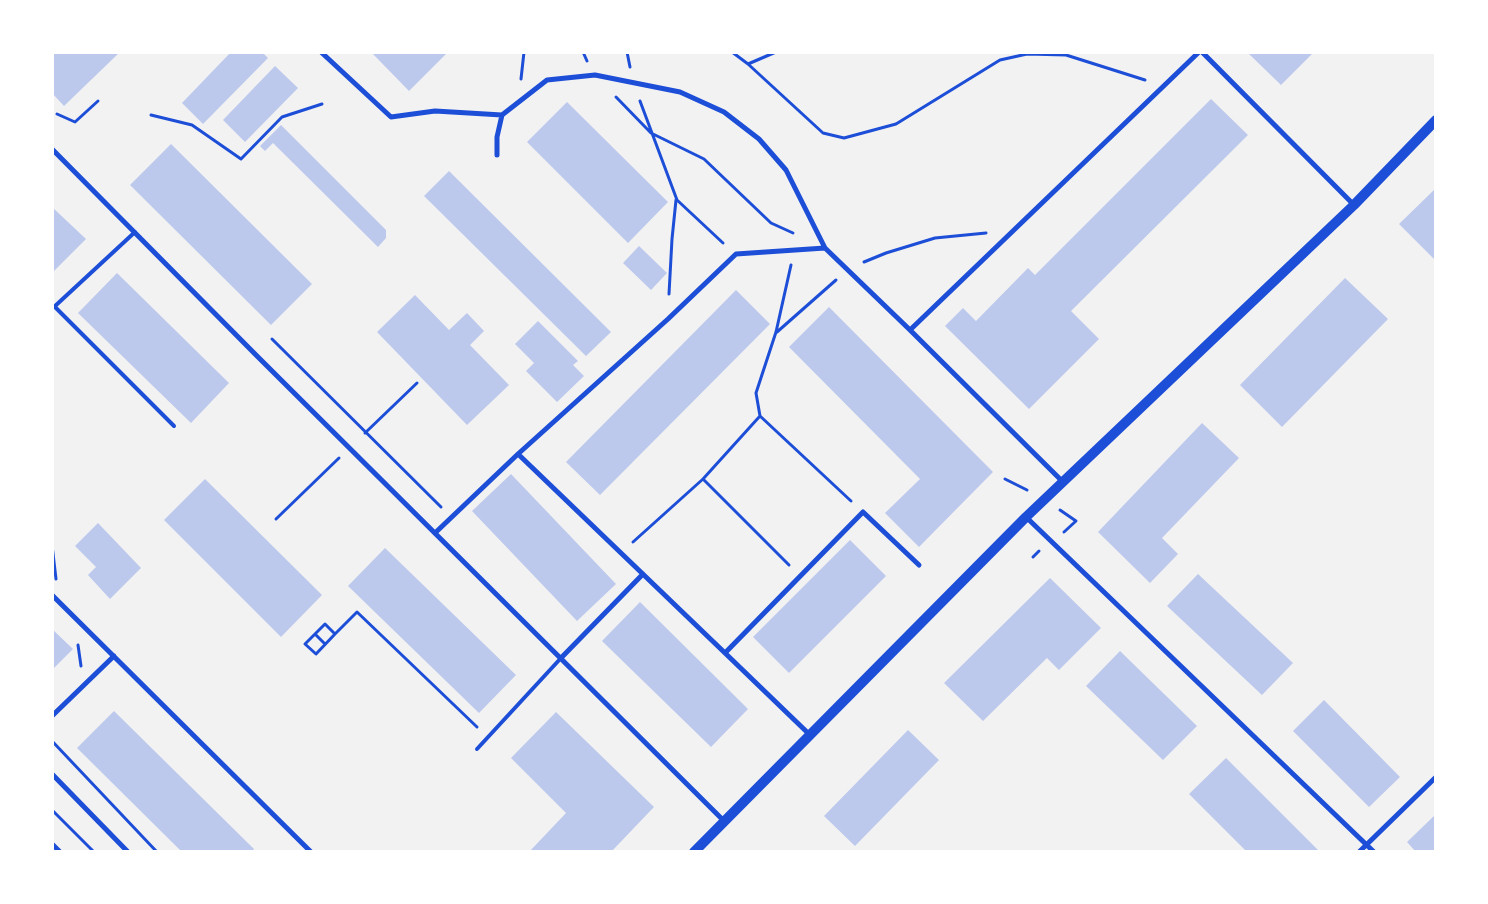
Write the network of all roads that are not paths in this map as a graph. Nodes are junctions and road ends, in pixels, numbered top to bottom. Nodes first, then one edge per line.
1 (321, 52) edge
2 (1200, 52) edge
3 (502, 115) junction
4 (1436, 120) edge
5 (52, 149) edge
6 (497, 155) dead end
7 (1354, 205) junction
8 (135, 232) junction
9 (824, 248) junction
10 (53, 307) edge
11 (910, 330) junction
12 (174, 426) dead end
13 (518, 454) junction
14 (1063, 482) junction
15 (1026, 517) junction
16 (435, 533) junction
17 (919, 565) dead end
18 (643, 574) junction
19 (52, 595) edge
20 (725, 653) junction
21 (114, 656) junction
22 (561, 658) junction
23 (52, 716) edge
24 (810, 735) junction
25 (477, 749) dead end
26 (52, 774) edge
27 (1436, 777) edge
28 (725, 821) junction
29 (52, 844) edge
30 (1366, 844) junction
31 (60, 852) edge
32 (128, 852) edge
33 (311, 852) edge
34 (694, 852) edge
35 (1359, 852) edge
36 (1374, 852) edge

1 - 3 street
2 - 7 street
2 - 11 street
3 - 6 street
3 - 9 street
4 - 7 main road
5 - 8 street
7 - 14 main road
8 - 10 lane
8 - 16 street
9 - 11 street
9 - 13 street
10 - 12 lane
11 - 14 street
13 - 16 street
13 - 18 street
14 - 15 main road
15 - 24 main road
15 - 30 street
16 - 22 street
17 - 20 street
18 - 20 street
18 - 22 street
19 - 21 street
20 - 24 street
21 - 23 street
21 - 33 street
22 - 25 lane
22 - 28 street
24 - 28 main road
26 - 32 street
27 - 30 street
28 - 34 main road
29 - 31 street
30 - 35 street
30 - 36 street

